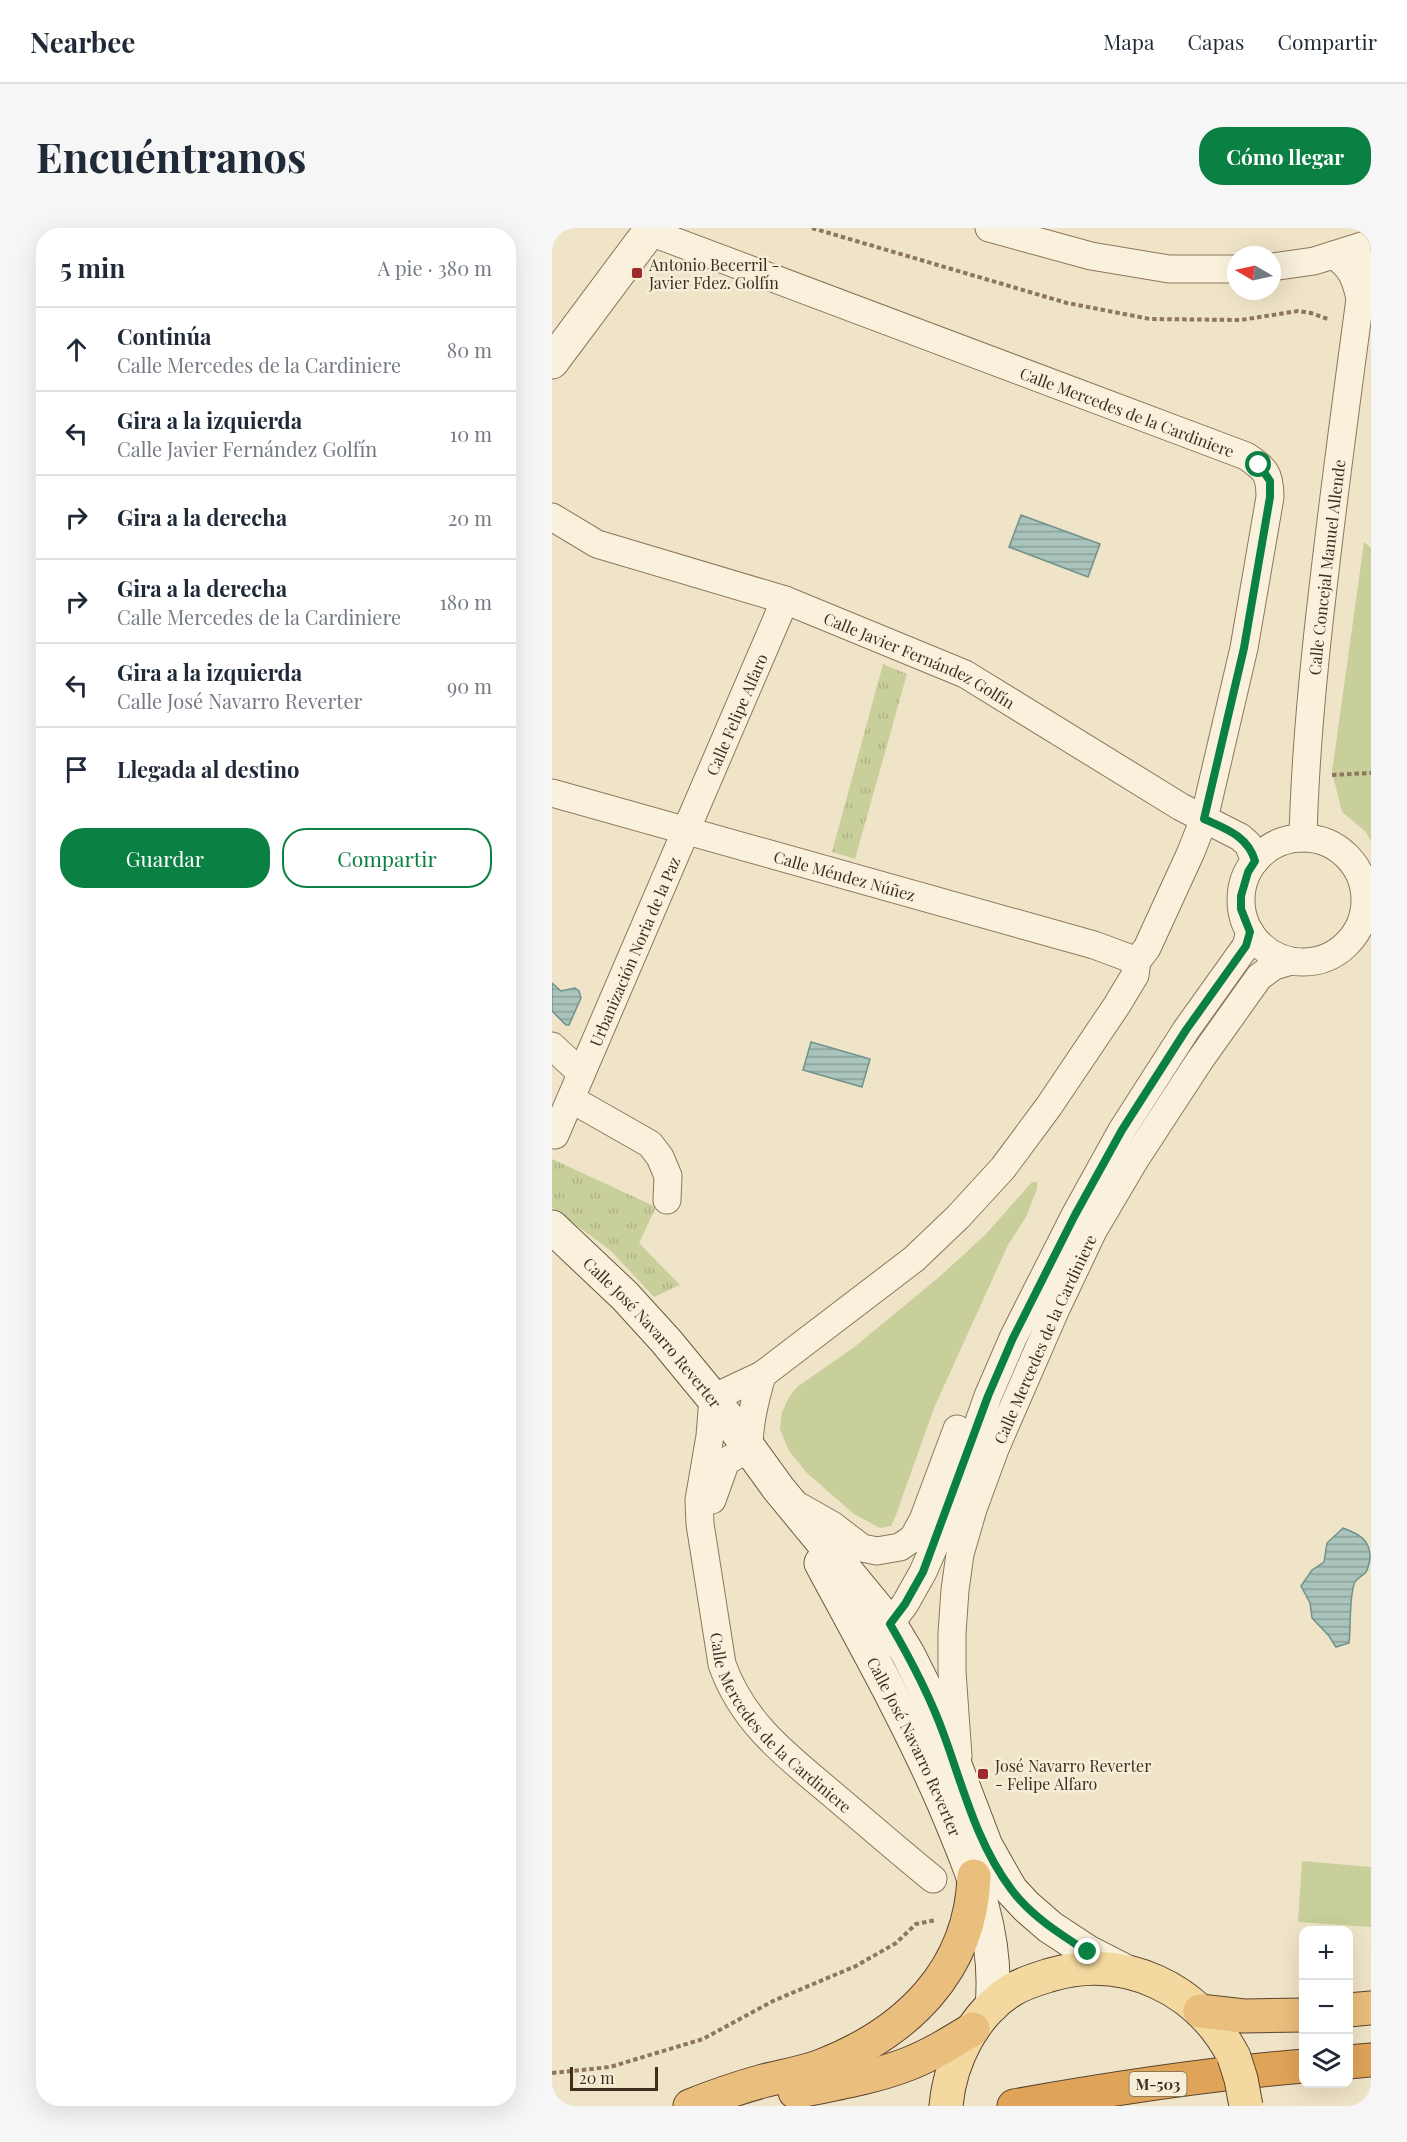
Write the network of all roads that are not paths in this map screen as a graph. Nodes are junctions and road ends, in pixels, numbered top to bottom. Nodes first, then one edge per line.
1 (989, 228) edge
2 (651, 230) edge
3 (1371, 243) edge
4 (1333, 255) junction
5 (1281, 266) edge
6 (1227, 269) edge
7 (1371, 269) edge
8 (1359, 310) junction
9 (552, 362) edge
10 (552, 517) edge
11 (785, 600) junction
12 (552, 793) edge
13 (1204, 819) junction
14 (687, 831) junction
15 (1303, 838) junction
16 (1255, 861) junction
17 (1365, 927) edge
18 (1250, 932) junction
19 (1137, 960) junction
20 (1290, 961) junction
21 (552, 1046) edge
22 (581, 1073) junction
23 (571, 1099) junction
24 (555, 1136) dead end
25 (667, 1200) dead end
26 (552, 1227) edge
27 (1050, 1263) junction
28 (762, 1375) junction
29 (712, 1398) junction
30 (749, 1449) junction
31 (789, 1501) junction
32 (700, 1524) junction
33 (890, 1624) junction
34 (950, 1788) junction
35 (974, 1876) junction
36 (933, 1879) dead end
37 (1125, 1971) junction
38 (1371, 2008) edge
39 (1353, 2010) edge
40 (1200, 2011) junction
41 (1299, 2015) edge
42 (983, 2017) junction
43 (1371, 2060) edge
44 (1353, 2062) edge
45 (1299, 2067) edge
46 (946, 2103) edge
47 (690, 2106) edge
48 (735, 2106) edge
49 (1014, 2106) edge
50 (1246, 2106) edge

1 - 6 street
2 - 9 main road
2 - 13 street, Calle Mercedes de la Cardiniere
3 - 4 street
4 - 5 street
4 - 8 street, Calle Concejal Manuel Allende
7 - 8 street, Calle Concejal Manuel Allende
8 - 15 street, Calle Concejal Manuel Allende
10 - 11 street, Calle Javier Fernández Golfín
11 - 13 street, Calle Javier Fernández Golfín
11 - 14 street, Calle Felipe Alfaro
12 - 14 street, Calle Méndez Núñez
13 - 16 street, Calle Javier Fernández Golfín
13 - 19 street, Calle Mercedes de la Cardiniere
14 - 19 street, Calle Méndez Núñez
14 - 22 street, Urbanización Noria de la Paz
15 - 16 street
15 - 17 street
16 - 18 street
17 - 20 street
18 - 20 street
18 - 27 street, Calle Mercedes de la Cardiniere
19 - 28 street, Calle Mercedes de la Cardiniere
20 - 34 street, Calle Mercedes de la Cardiniere
21 - 22 street, Urbanización Noria de la Paz
22 - 23 street, Urbanización Noria de la Paz
23 - 24 street, Urbanización Noria de la Paz
23 - 25 street
26 - 29 main road, Calle José Navarro Reverter
27 - 31 street, Calle Mercedes de la Cardiniere
27 - 33 street, Calle Mercedes de la Cardiniere
28 - 29 street, Calle Mercedes de la Cardiniere
28 - 30 street
29 - 30 main road, Calle José Navarro Reverter
29 - 32 street, Calle Mercedes de la Cardiniere
30 - 31 main road, Calle José Navarro Reverter
30 - 32 street
31 - 33 main road, Calle José Navarro Reverter
31 - 34 main road, Calle José Navarro Reverter
32 - 36 street, Calle Mercedes de la Cardiniere
33 - 34 main road, Calle José Navarro Reverter
34 - 35 main road, Calle José Navarro Reverter
34 - 37 main road, Calle José Navarro Reverter
35 - 42 main road, Calle José Navarro Reverter
35 - 47 highway
37 - 40 main road
37 - 42 main road
38 - 39 highway
40 - 41 highway
40 - 50 main road, bridge
42 - 46 main road
42 - 48 highway
43 - 44 highway
45 - 49 highway, M-503

